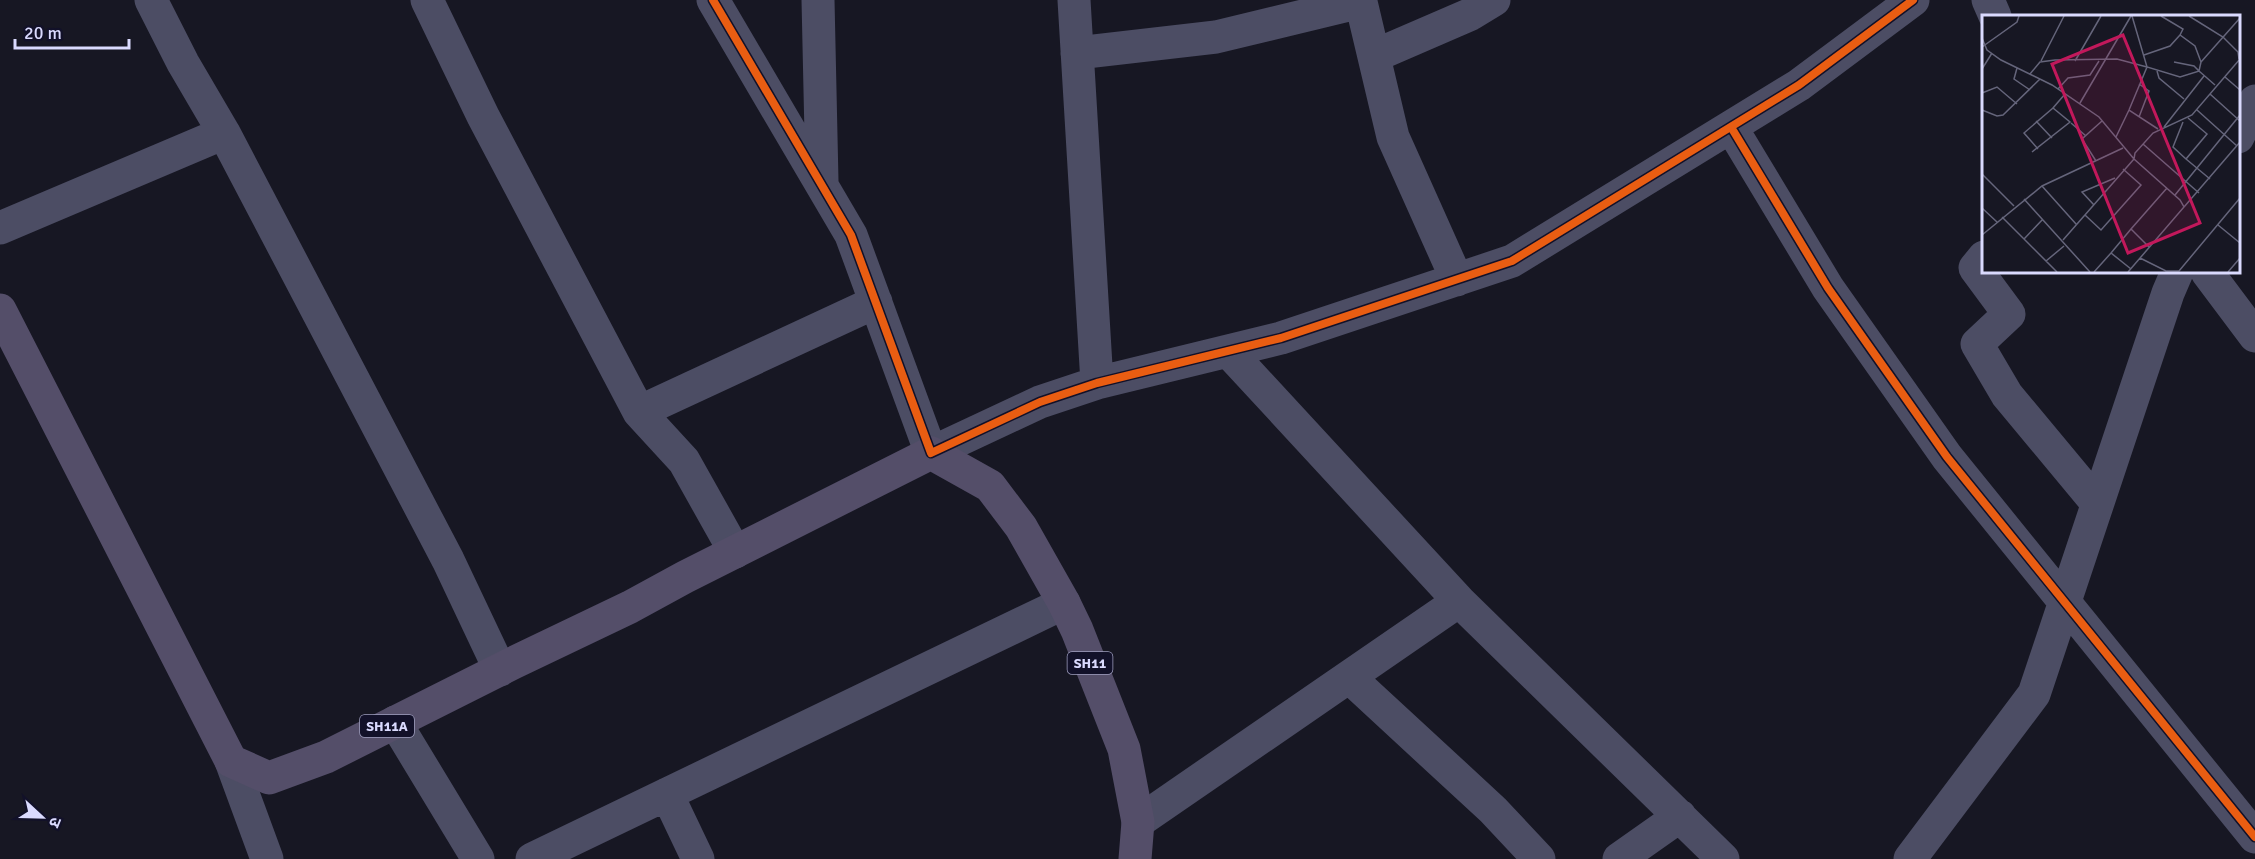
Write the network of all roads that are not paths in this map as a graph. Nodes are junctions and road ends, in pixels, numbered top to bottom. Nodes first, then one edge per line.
1 (151, 0) edge
2 (427, 0) edge
3 (713, 0) edge
4 (818, 0) edge
5 (1074, 0) edge
6 (1494, 0) edge
7 (1988, 0) edge
8 (1361, 1) edge
9 (1895, 6) edge
10 (1995, 15) edge
11 (1077, 53) junction
12 (1374, 56) junction
13 (2255, 101) edge
14 (1731, 127) junction
15 (224, 133) junction
16 (2240, 133) edge
17 (822, 185) junction
18 (0, 228) edge
19 (1982, 259) edge
20 (2178, 273) edge
21 (2208, 273) edge
22 (1457, 280) junction
23 (876, 302) junction
24 (0, 310) edge
25 (2255, 336) edge
26 (1229, 352) junction
27 (1097, 383) junction
28 (639, 412) junction
29 (931, 453) junction
30 (2096, 502) junction
31 (735, 552) junction
32 (2065, 600) junction
33 (1459, 601) junction
34 (1064, 603) junction
35 (500, 670) junction
36 (1349, 677) junction
37 (395, 722) junction
38 (231, 761) junction
39 (667, 794) junction
40 (1680, 816) junction
41 (1138, 822) junction
42 (2255, 837) edge
43 (267, 859) edge
44 (478, 859) edge
45 (532, 859) edge
46 (698, 859) edge
47 (1135, 859) edge
48 (1539, 859) edge
49 (1619, 859) edge
50 (1724, 859) edge
51 (1910, 859) edge

1 - 15 street
2 - 28 street
3 - 17 street
4 - 17 street
5 - 11 street
6 - 12 street
7 - 10 street
8 - 11 street
8 - 12 street
9 - 14 street
11 - 27 street
12 - 22 street
13 - 16 street
14 - 22 street
14 - 32 street
15 - 18 street
15 - 35 street
17 - 23 street
19 - 30 street
20 - 30 street
21 - 25 street
22 - 26 street
23 - 28 street
23 - 29 street
24 - 38 main road
26 - 27 street
26 - 33 street
27 - 29 street
28 - 31 street
29 - 31 main road, SH11A
29 - 34 main road, SH11
30 - 32 street
31 - 35 main road, SH11A
32 - 42 street
32 - 51 street
33 - 36 street
33 - 40 street
34 - 39 street
34 - 41 main road, SH11
35 - 37 main road, SH11A
36 - 41 street
36 - 48 street
37 - 38 main road, SH11A
37 - 44 street
38 - 43 street
39 - 45 street
39 - 46 street
40 - 49 street
40 - 50 street
41 - 47 main road, SH11

